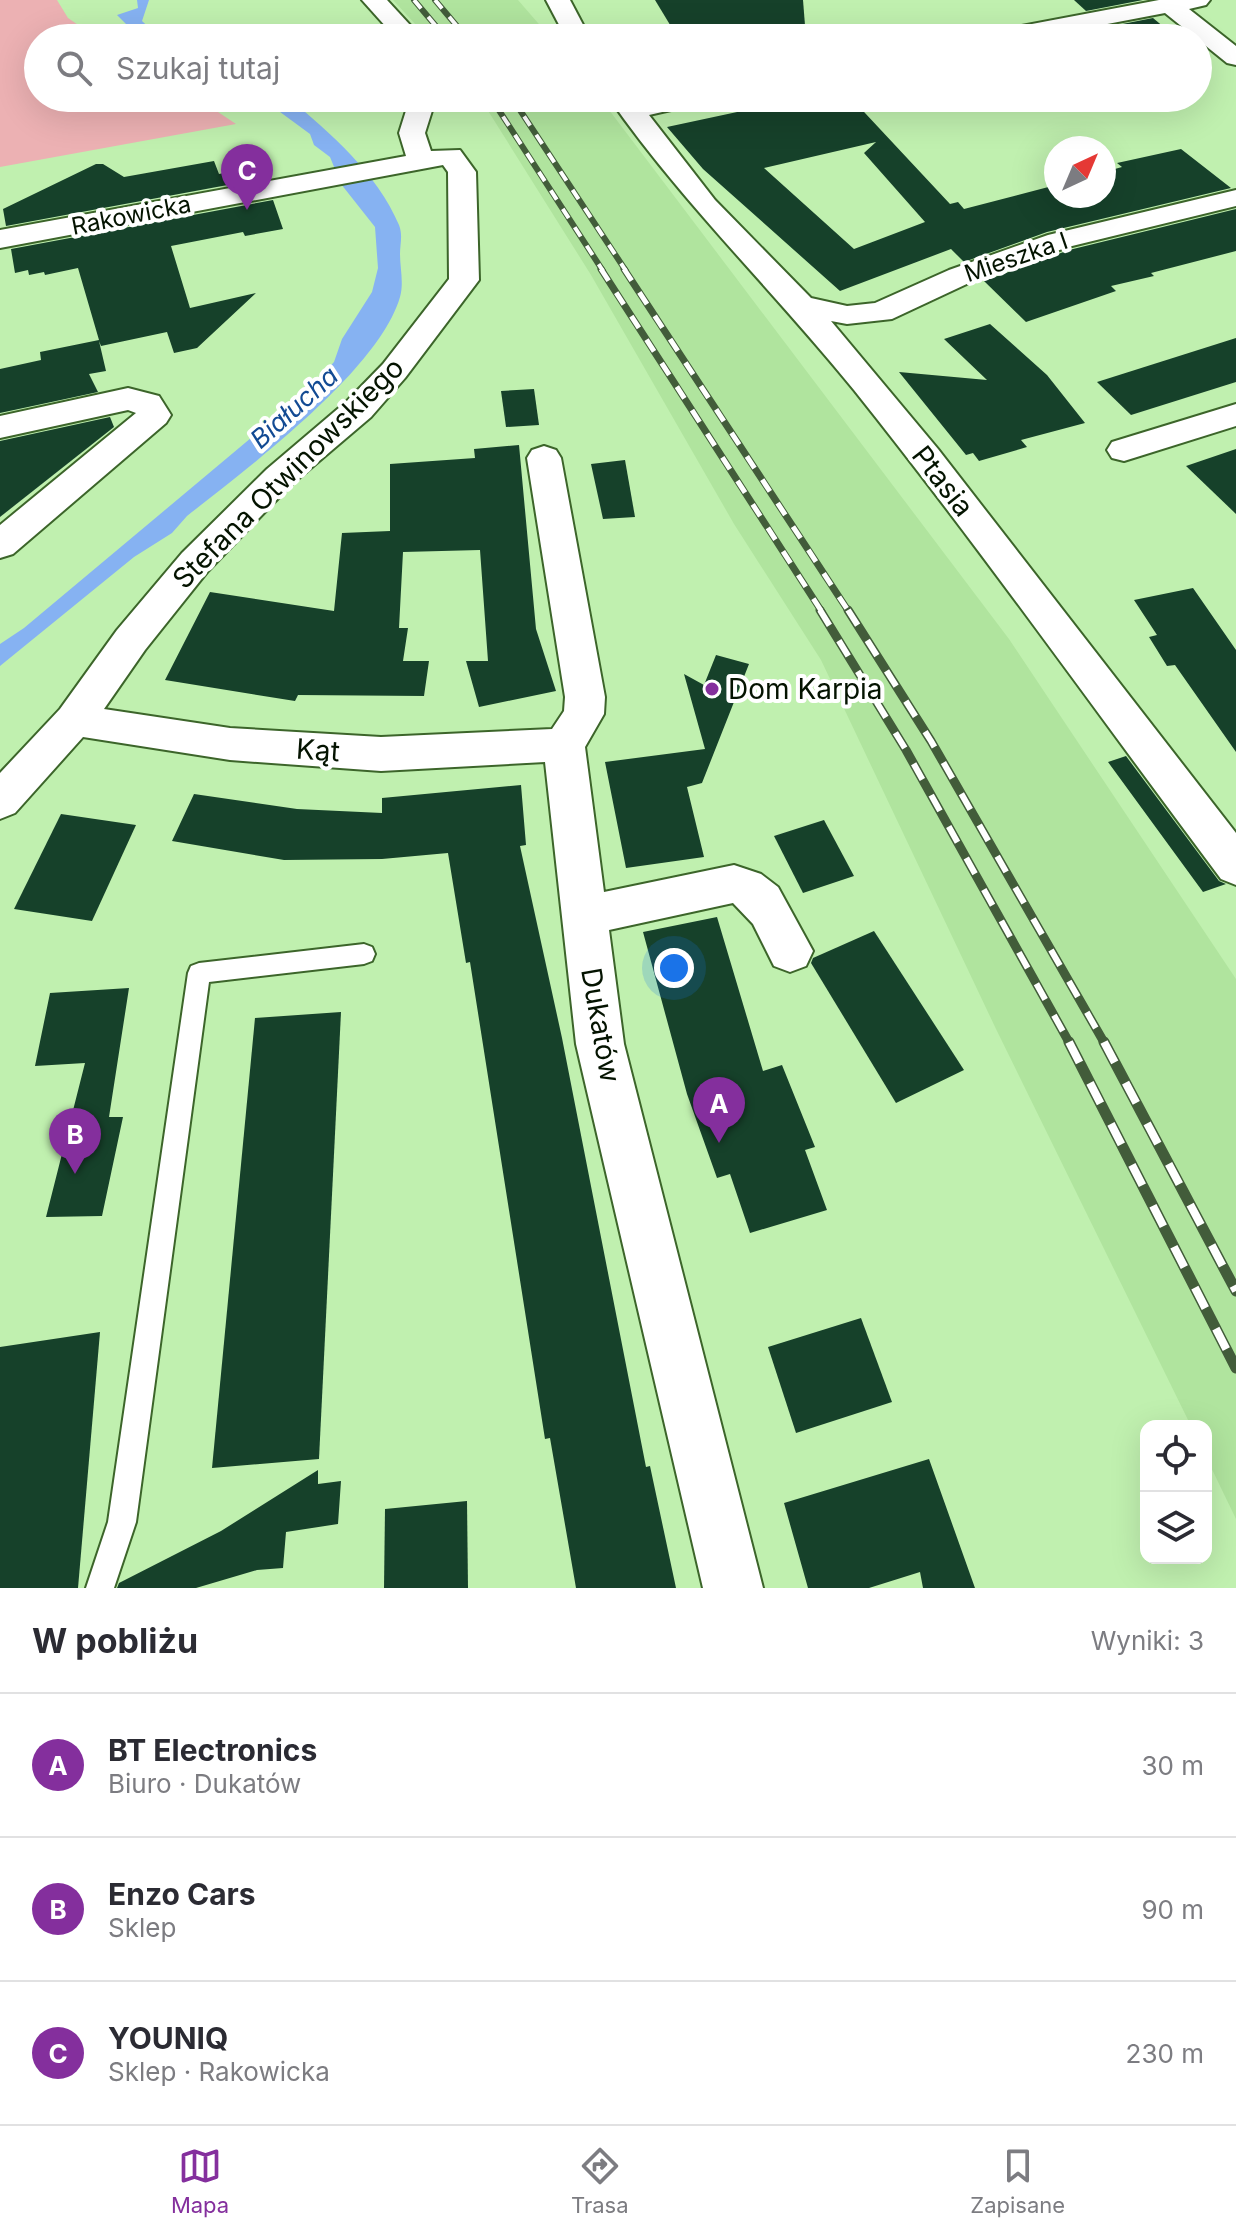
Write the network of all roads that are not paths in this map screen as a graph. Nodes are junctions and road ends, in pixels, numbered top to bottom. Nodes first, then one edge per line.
1 (374, 0) edge
2 (558, 0) edge
3 (1198, 0) edge
4 (1168, 4) junction
5 (397, 24) edge
6 (571, 24) edge
7 (1066, 24) edge
8 (1193, 24) edge
9 (1212, 39) edge
10 (1236, 58) edge
11 (419, 112) edge
12 (633, 112) edge
13 (426, 161) junction
14 (1236, 198) edge
15 (0, 239) edge
16 (801, 305) junction
17 (1236, 415) edge
18 (0, 427) edge
19 (1124, 450) dead end
20 (544, 458) dead end
21 (0, 545) edge
22 (74, 720) junction
23 (564, 745) junction
24 (0, 801) edge
25 (1236, 866) edge
26 (584, 916) junction
27 (790, 951) dead end
28 (364, 954) dead end
29 (100, 1588) edge
30 (733, 1588) edge

1 - 5 street
2 - 6 street
3 - 4 street
4 - 7 street
4 - 8 street
9 - 10 street
11 - 13 street, Stefana Otwinowskiego
12 - 16 street, Ptasia
13 - 15 street, Rakowicka
13 - 22 street, Stefana Otwinowskiego
14 - 16 street, Mieszka I
16 - 25 street, Ptasia
17 - 19 street
18 - 21 street
20 - 23 street
22 - 23 street, Kąt
22 - 24 street, Stefana Otwinowskiego
23 - 26 street, Dukatów
26 - 27 street
26 - 30 street, Dukatów
28 - 29 lane

